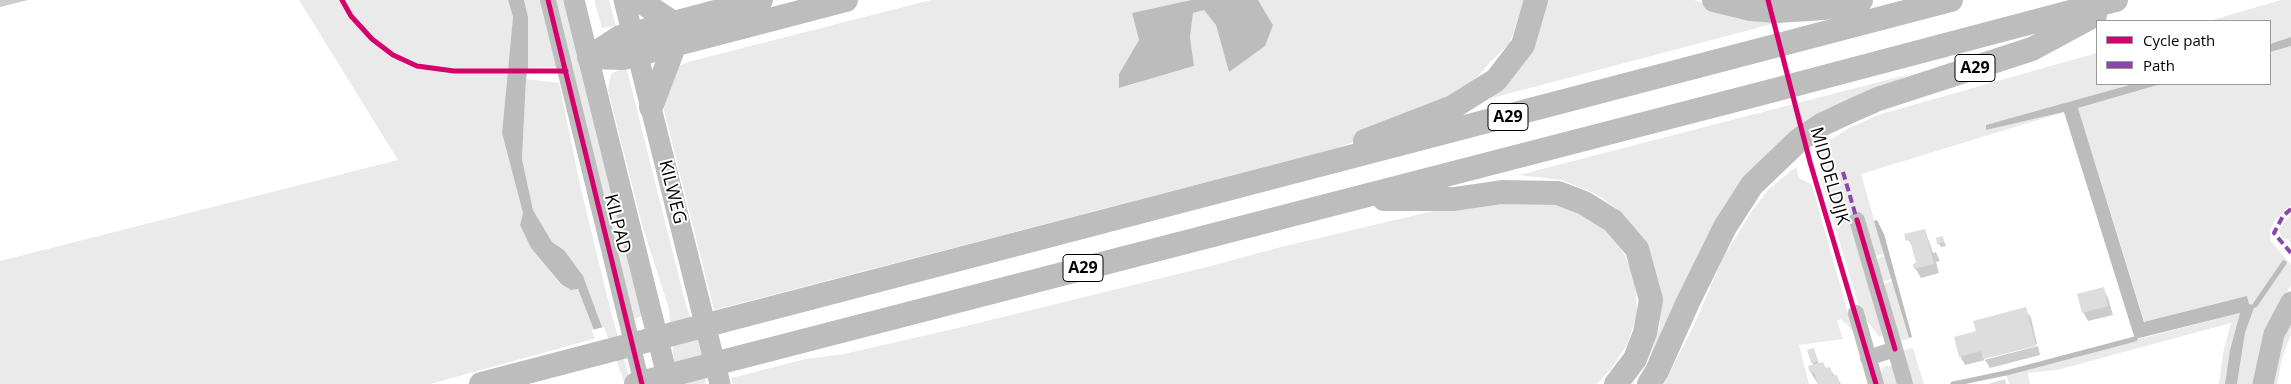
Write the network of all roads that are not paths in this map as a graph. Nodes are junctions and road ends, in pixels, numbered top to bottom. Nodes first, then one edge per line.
1 (548, 0) edge
2 (574, 0) edge
3 (624, 0) edge
4 (640, 0) edge
5 (761, 0) edge
6 (846, 0) edge
7 (1536, 0) edge
8 (1714, 0) edge
9 (1861, 0) edge
10 (1950, 0) edge
11 (2116, 0) edge
12 (2123, 0) edge
13 (674, 34) junction
14 (635, 44) junction
15 (589, 57) junction
16 (651, 106) junction
17 (1258, 182) junction
18 (1348, 200) junction
19 (1857, 220) dead end
20 (2291, 302) edge
21 (1856, 314) dead end
22 (1895, 349) junction
23 (1868, 358) junction
24 (481, 384) edge
25 (636, 384) edge
26 (642, 384) edge
27 (669, 384) edge
28 (720, 384) edge
29 (1616, 384) edge
30 (1649, 384) edge
31 (1876, 384) edge
32 (1905, 384) edge
33 (2263, 384) edge

1 - 26 street, KILPAD
2 - 15 main road
3 - 14 main road, KILWEG
4 - 13 highway
5 - 13 highway
6 - 13 highway
7 - 17 highway, A29
8 - 9 highway
10 - 17 highway, A29
11 - 18 highway, A29
12 - 30 highway, A29
13 - 14 highway
13 - 16 highway
14 - 15 highway
14 - 16 main road, KILWEG
15 - 27 main road
16 - 28 main road, KILWEG
17 - 24 highway, A29
18 - 25 highway, A29
18 - 29 highway, A29
19 - 22 street, MIDDELDIJK
20 - 33 main road
21 - 23 street
22 - 23 street
22 - 32 street, MIDDELDIJK
23 - 31 street

